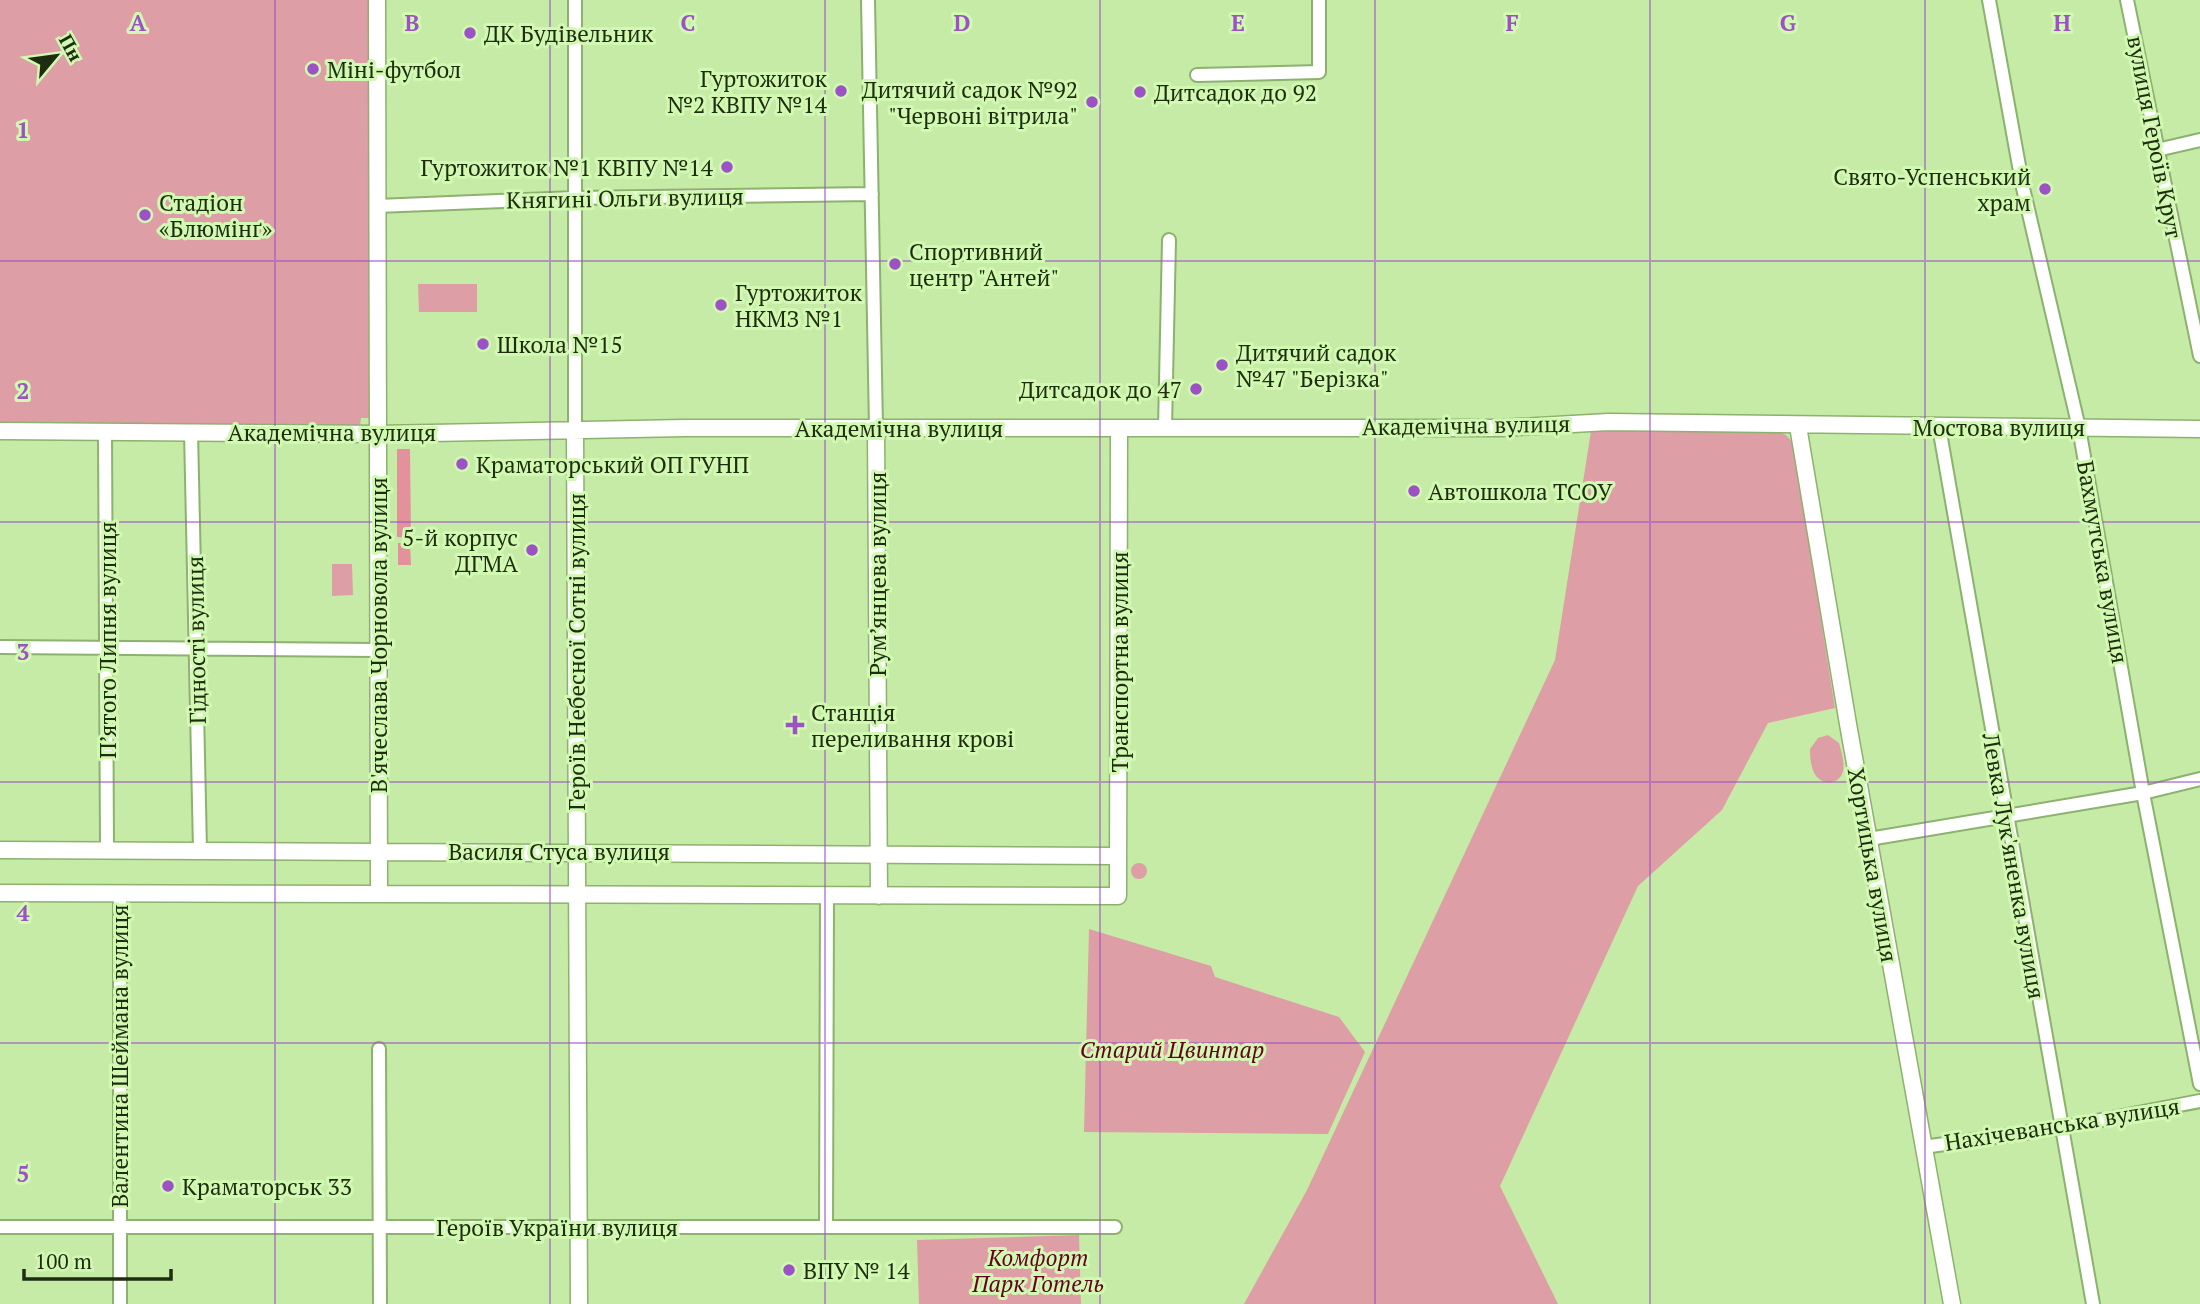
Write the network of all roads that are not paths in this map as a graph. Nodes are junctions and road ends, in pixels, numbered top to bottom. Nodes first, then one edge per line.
1 (377, 0) edge
2 (575, 0) edge
3 (868, 0) edge
4 (1319, 0) edge
5 (1989, 0) edge
6 (2127, 0) edge
7 (1196, 75) dead end
8 (2200, 140) edge
9 (2157, 150) junction
10 (872, 194) junction
11 (575, 198) junction
12 (377, 206) junction
13 (1169, 240) dead end
14 (2200, 356) edge
15 (1798, 426) junction
16 (1939, 427) junction
17 (876, 428) junction
18 (1119, 428) junction
19 (1165, 428) junction
20 (2079, 428) junction
21 (576, 429) junction
22 (2200, 429) edge
23 (0, 431) edge
24 (105, 431) junction
25 (191, 431) junction
26 (378, 434) junction
27 (0, 647) edge
28 (108, 648) junction
29 (197, 649) junction
30 (378, 650) junction
31 (2200, 779) edge
32 (2143, 793) junction
33 (2005, 817) junction
34 (1869, 839) junction
35 (0, 850) edge
36 (107, 850) junction
37 (200, 850) junction
38 (379, 850) junction
39 (578, 851) junction
40 (878, 852) junction
41 (1118, 856) junction
42 (379, 892) junction
43 (0, 893) edge
44 (120, 893) junction
45 (578, 895) junction
46 (1118, 895) joint
47 (827, 896) junction
48 (879, 896) junction
49 (379, 1049) dead end
50 (2200, 1084) edge
51 (2200, 1101) edge
52 (2060, 1128) junction
53 (1923, 1147) junction
54 (0, 1227) edge
55 (119, 1227) junction
56 (378, 1227) junction
57 (579, 1227) junction
58 (826, 1227) junction
59 (1115, 1227) dead end
60 (120, 1304) edge
61 (380, 1304) edge
62 (579, 1304) edge
63 (1952, 1304) edge
64 (2093, 1304) edge

1 - 12 street, В'ячеслава Чорновола вулиця
2 - 11 street, Героїв Небесної Сотні вулиця
3 - 10 street, Рум’янцева вулиця
4 - 7 street
5 - 20 street, Бахмутська вулиця
6 - 9 street, вулиця Героїв Крут
8 - 9 street
9 - 14 street, вулиця Героїв Крут
10 - 11 street, Княгині Ольги вулиця
10 - 17 street, Рум’янцева вулиця
11 - 12 street, Княгині Ольги вулиця
11 - 21 street, Героїв Небесної Сотні вулиця
12 - 26 street, В'ячеслава Чорновола вулиця
13 - 19 street
15 - 16 street, Мостова вулиця
15 - 19 street, Академічна вулиця
15 - 34 street, Хортицька вулиця
16 - 20 street, Мостова вулиця
16 - 33 street, Левка Лук'яненка вулиця
17 - 18 street, Академічна вулиця
17 - 21 street, Академічна вулиця
17 - 40 street, Рум’янцева вулиця
18 - 19 street, Академічна вулиця
18 - 41 street, Транспортна вулиця
20 - 22 street, Мостова вулиця
20 - 32 street, Бахмутська вулиця
21 - 26 street, Академічна вулиця
21 - 39 street, Героїв Небесної Сотні вулиця
23 - 24 street, Академічна вулиця
24 - 25 street, Академічна вулиця
24 - 28 street, П’ятого Липня вулиця
25 - 26 street, Академічна вулиця
25 - 29 street, Гідності вулиця
26 - 30 street, В'ячеслава Чорновола вулиця
27 - 28 street
28 - 29 street
28 - 36 street, П’ятого Липня вулиця
29 - 30 street
29 - 37 street, Гідності вулиця
30 - 38 street, В'ячеслава Чорновола вулиця
31 - 32 street
32 - 33 street
32 - 50 street, Бахмутська вулиця
33 - 34 street
33 - 52 street, Левка Лук'яненка вулиця
34 - 53 street, Хортицька вулиця
35 - 36 street, Василя Стуса вулиця
36 - 37 street, Василя Стуса вулиця
37 - 38 street, Василя Стуса вулиця
38 - 39 street, Василя Стуса вулиця
38 - 42 street, В'ячеслава Чорновола вулиця
39 - 40 street, Василя Стуса вулиця
39 - 45 street, Героїв Небесної Сотні вулиця
40 - 41 street, Василя Стуса вулиця
40 - 48 street, Рум’янцева вулиця
41 - 46 street, Транспортна вулиця
42 - 44 street, Василя Стуса вулиця
42 - 45 street, Василя Стуса вулиця
43 - 44 street, Василя Стуса вулиця
44 - 55 street, Валентина Шеймана вулиця
45 - 47 street, Василя Стуса вулиця
45 - 57 street, Героїв Небесної Сотні вулиця
46 - 48 street, Василя Стуса вулиця
47 - 48 street, Василя Стуса вулиця
47 - 58 street
49 - 56 street
51 - 52 street, Нахічеванська вулиця
52 - 53 street, Нахічеванська вулиця
52 - 64 street, Левка Лук'яненка вулиця
53 - 63 street, Хортицька вулиця
54 - 55 street, Героїв України вулиця
55 - 56 street, Героїв України вулиця
55 - 60 street, Валентина Шеймана вулиця
56 - 57 street, Героїв України вулиця
56 - 61 street
57 - 58 street, Героїв України вулиця
57 - 62 street, Героїв Небесної Сотні вулиця
58 - 59 street, Героїв України вулиця

